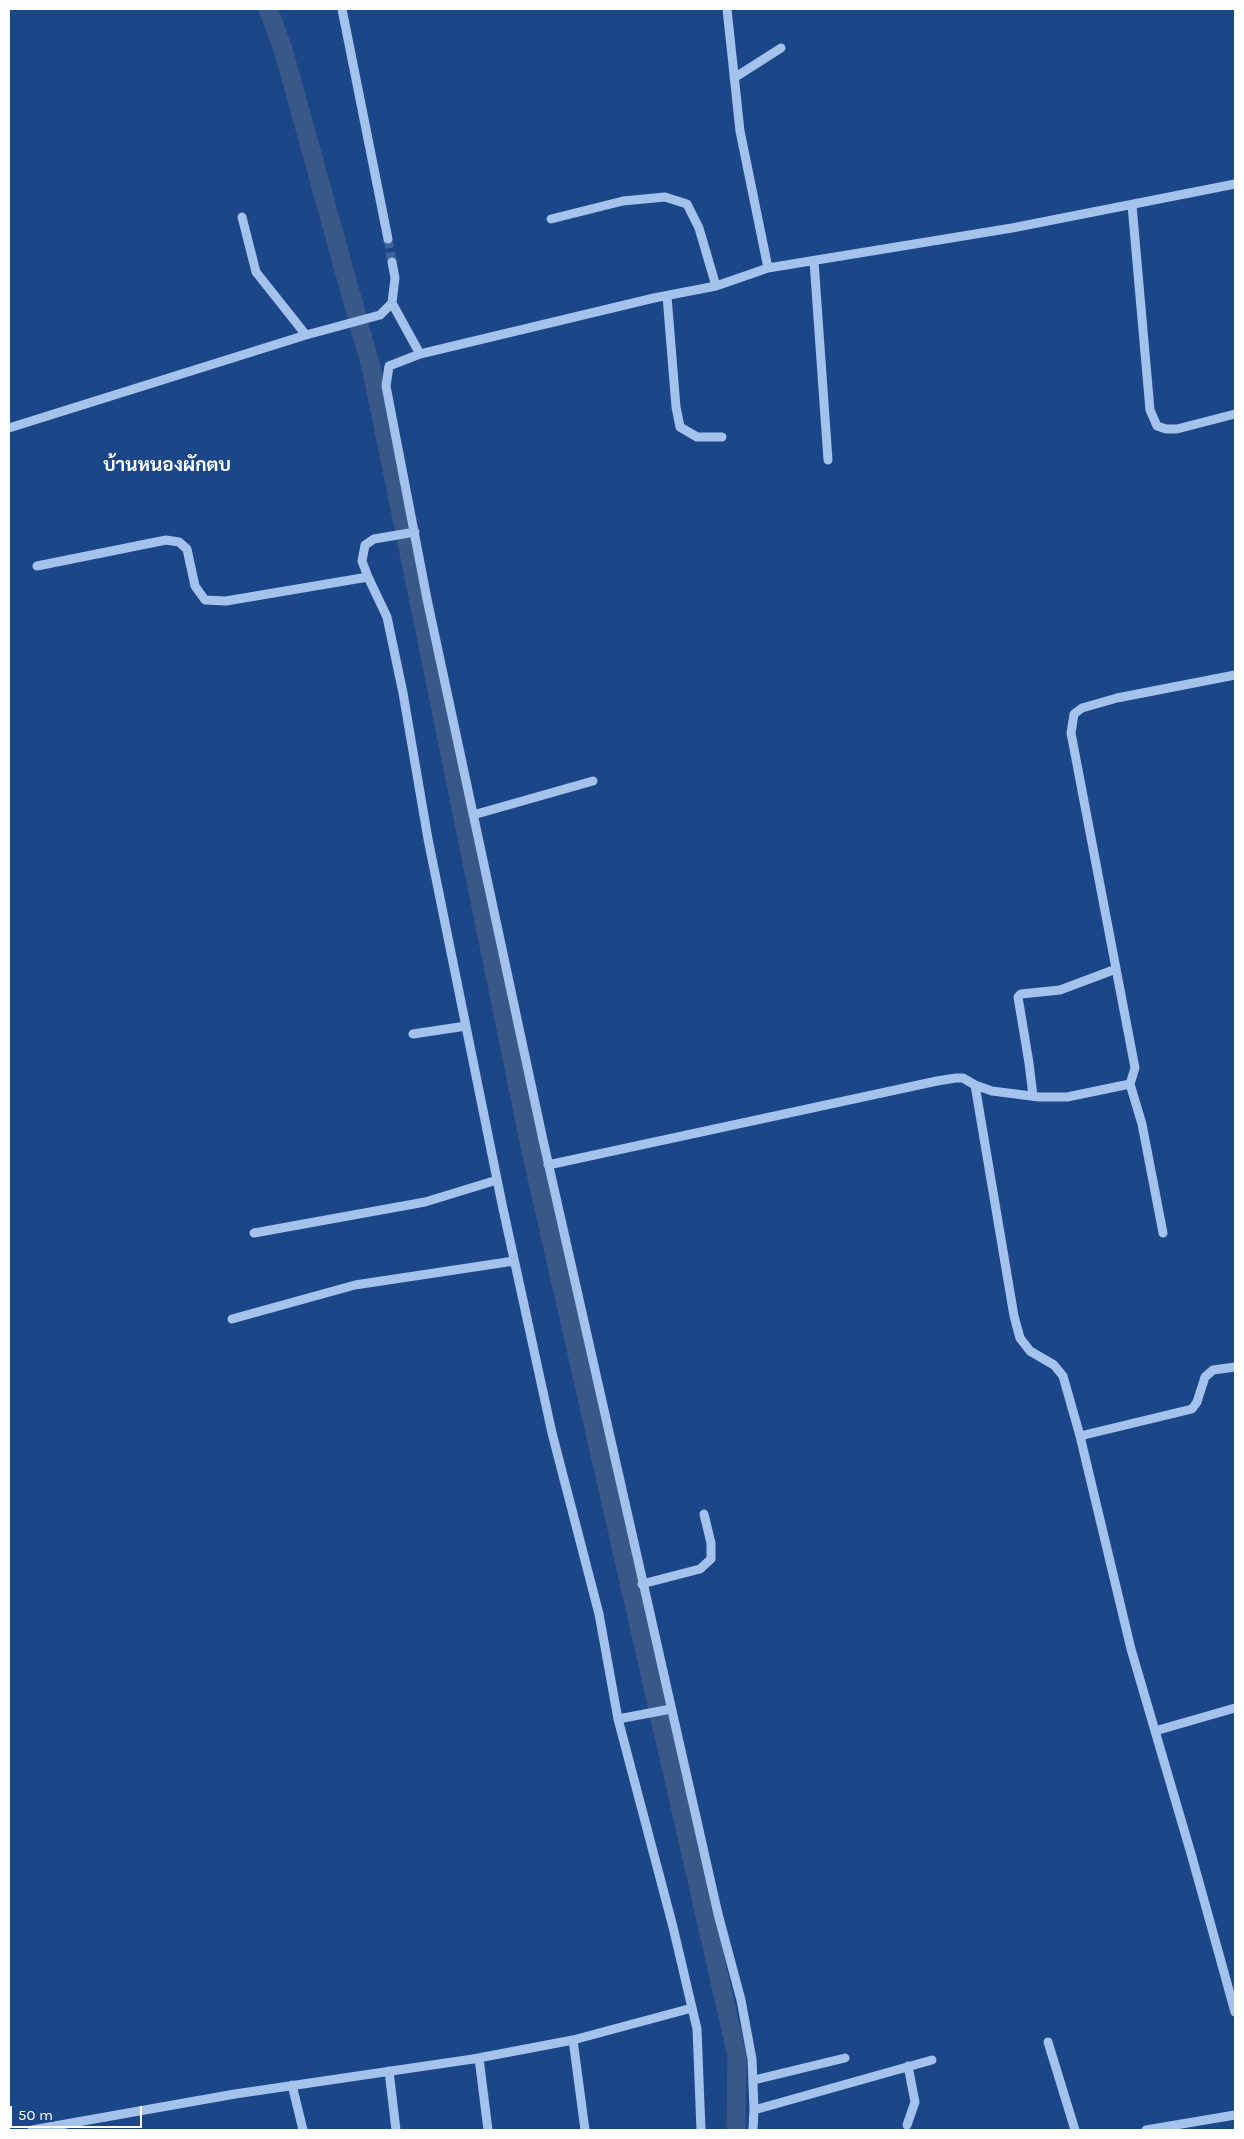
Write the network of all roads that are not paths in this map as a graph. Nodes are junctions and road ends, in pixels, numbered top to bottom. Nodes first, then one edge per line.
1 (342, 9) edge
2 (727, 9) edge
3 (781, 48) dead end
4 (734, 78) junction
5 (1235, 184) edge
6 (1132, 205) junction
7 (242, 217) dead end
8 (551, 219) dead end
9 (388, 239) tunnel mouth
10 (814, 261) junction
11 (392, 262) tunnel mouth
12 (768, 268) junction
13 (716, 286) junction
14 (667, 296) junction
15 (392, 303) junction
16 (306, 335) junction
17 (420, 354) junction
18 (1235, 414) edge
19 (9, 428) edge
20 (722, 437) dead end
21 (828, 460) dead end
22 (412, 533) junction
23 (37, 566) dead end
24 (368, 577) junction
25 (1235, 675) edge
26 (593, 781) dead end
27 (473, 815) junction
28 (1116, 969) junction
29 (466, 1026) junction
30 (413, 1034) dead end
31 (1130, 1084) junction
32 (975, 1085) junction
33 (1033, 1096) junction
34 (548, 1165) junction
35 (497, 1180) junction
36 (254, 1233) dead end
37 (1163, 1234) dead end
38 (514, 1260) junction
39 (232, 1319) dead end
40 (1235, 1367) edge
41 (1080, 1436) junction
42 (704, 1514) dead end
43 (642, 1584) junction
44 (1235, 1708) edge
45 (668, 1709) junction
46 (621, 1718) junction
47 (1155, 1731) junction
48 (692, 2008) junction
49 (1235, 2012) edge
50 (573, 2040) junction
51 (1048, 2042) dead end
52 (479, 2058) junction
53 (846, 2058) dead end
54 (932, 2060) dead end
55 (908, 2066) junction
56 (389, 2071) junction
57 (754, 2080) junction
58 (292, 2085) junction
59 (754, 2110) junction
60 (1235, 2115) edge
61 (908, 2125) dead end
62 (32, 2130) edge
63 (303, 2130) edge
64 (396, 2130) edge
65 (488, 2130) edge
66 (585, 2130) edge
67 (701, 2130) edge
68 (753, 2130) edge
69 (1075, 2130) edge
70 (1148, 2130) edge

1 - 9 street
2 - 4 street
3 - 4 street
4 - 12 street
5 - 6 street
6 - 10 street
6 - 18 street
7 - 16 street
8 - 13 street
10 - 12 street
10 - 21 street
11 - 15 street
12 - 13 street
13 - 14 street
14 - 17 street
14 - 20 street
15 - 16 street
15 - 17 street
16 - 19 street
17 - 22 street
22 - 24 street
22 - 27 street
23 - 24 street
24 - 29 street
25 - 28 street
26 - 27 street
27 - 34 street
28 - 31 street
28 - 33 street
29 - 30 street
29 - 35 street
31 - 33 street
31 - 37 street
32 - 33 street
32 - 34 street
32 - 41 street
34 - 43 street
35 - 36 street
35 - 38 street
38 - 39 street
38 - 46 street
40 - 41 street
41 - 47 street
42 - 43 street
43 - 45 street
44 - 47 street
45 - 46 street
45 - 57 street
46 - 48 street
47 - 49 street
48 - 50 street
48 - 67 street
50 - 52 street
50 - 66 street
51 - 69 street
52 - 56 street
52 - 65 street
53 - 57 street
54 - 55 street
55 - 59 street
55 - 61 street
56 - 58 street
56 - 64 street
57 - 59 street
58 - 62 street
58 - 63 street
59 - 68 street
60 - 70 street

